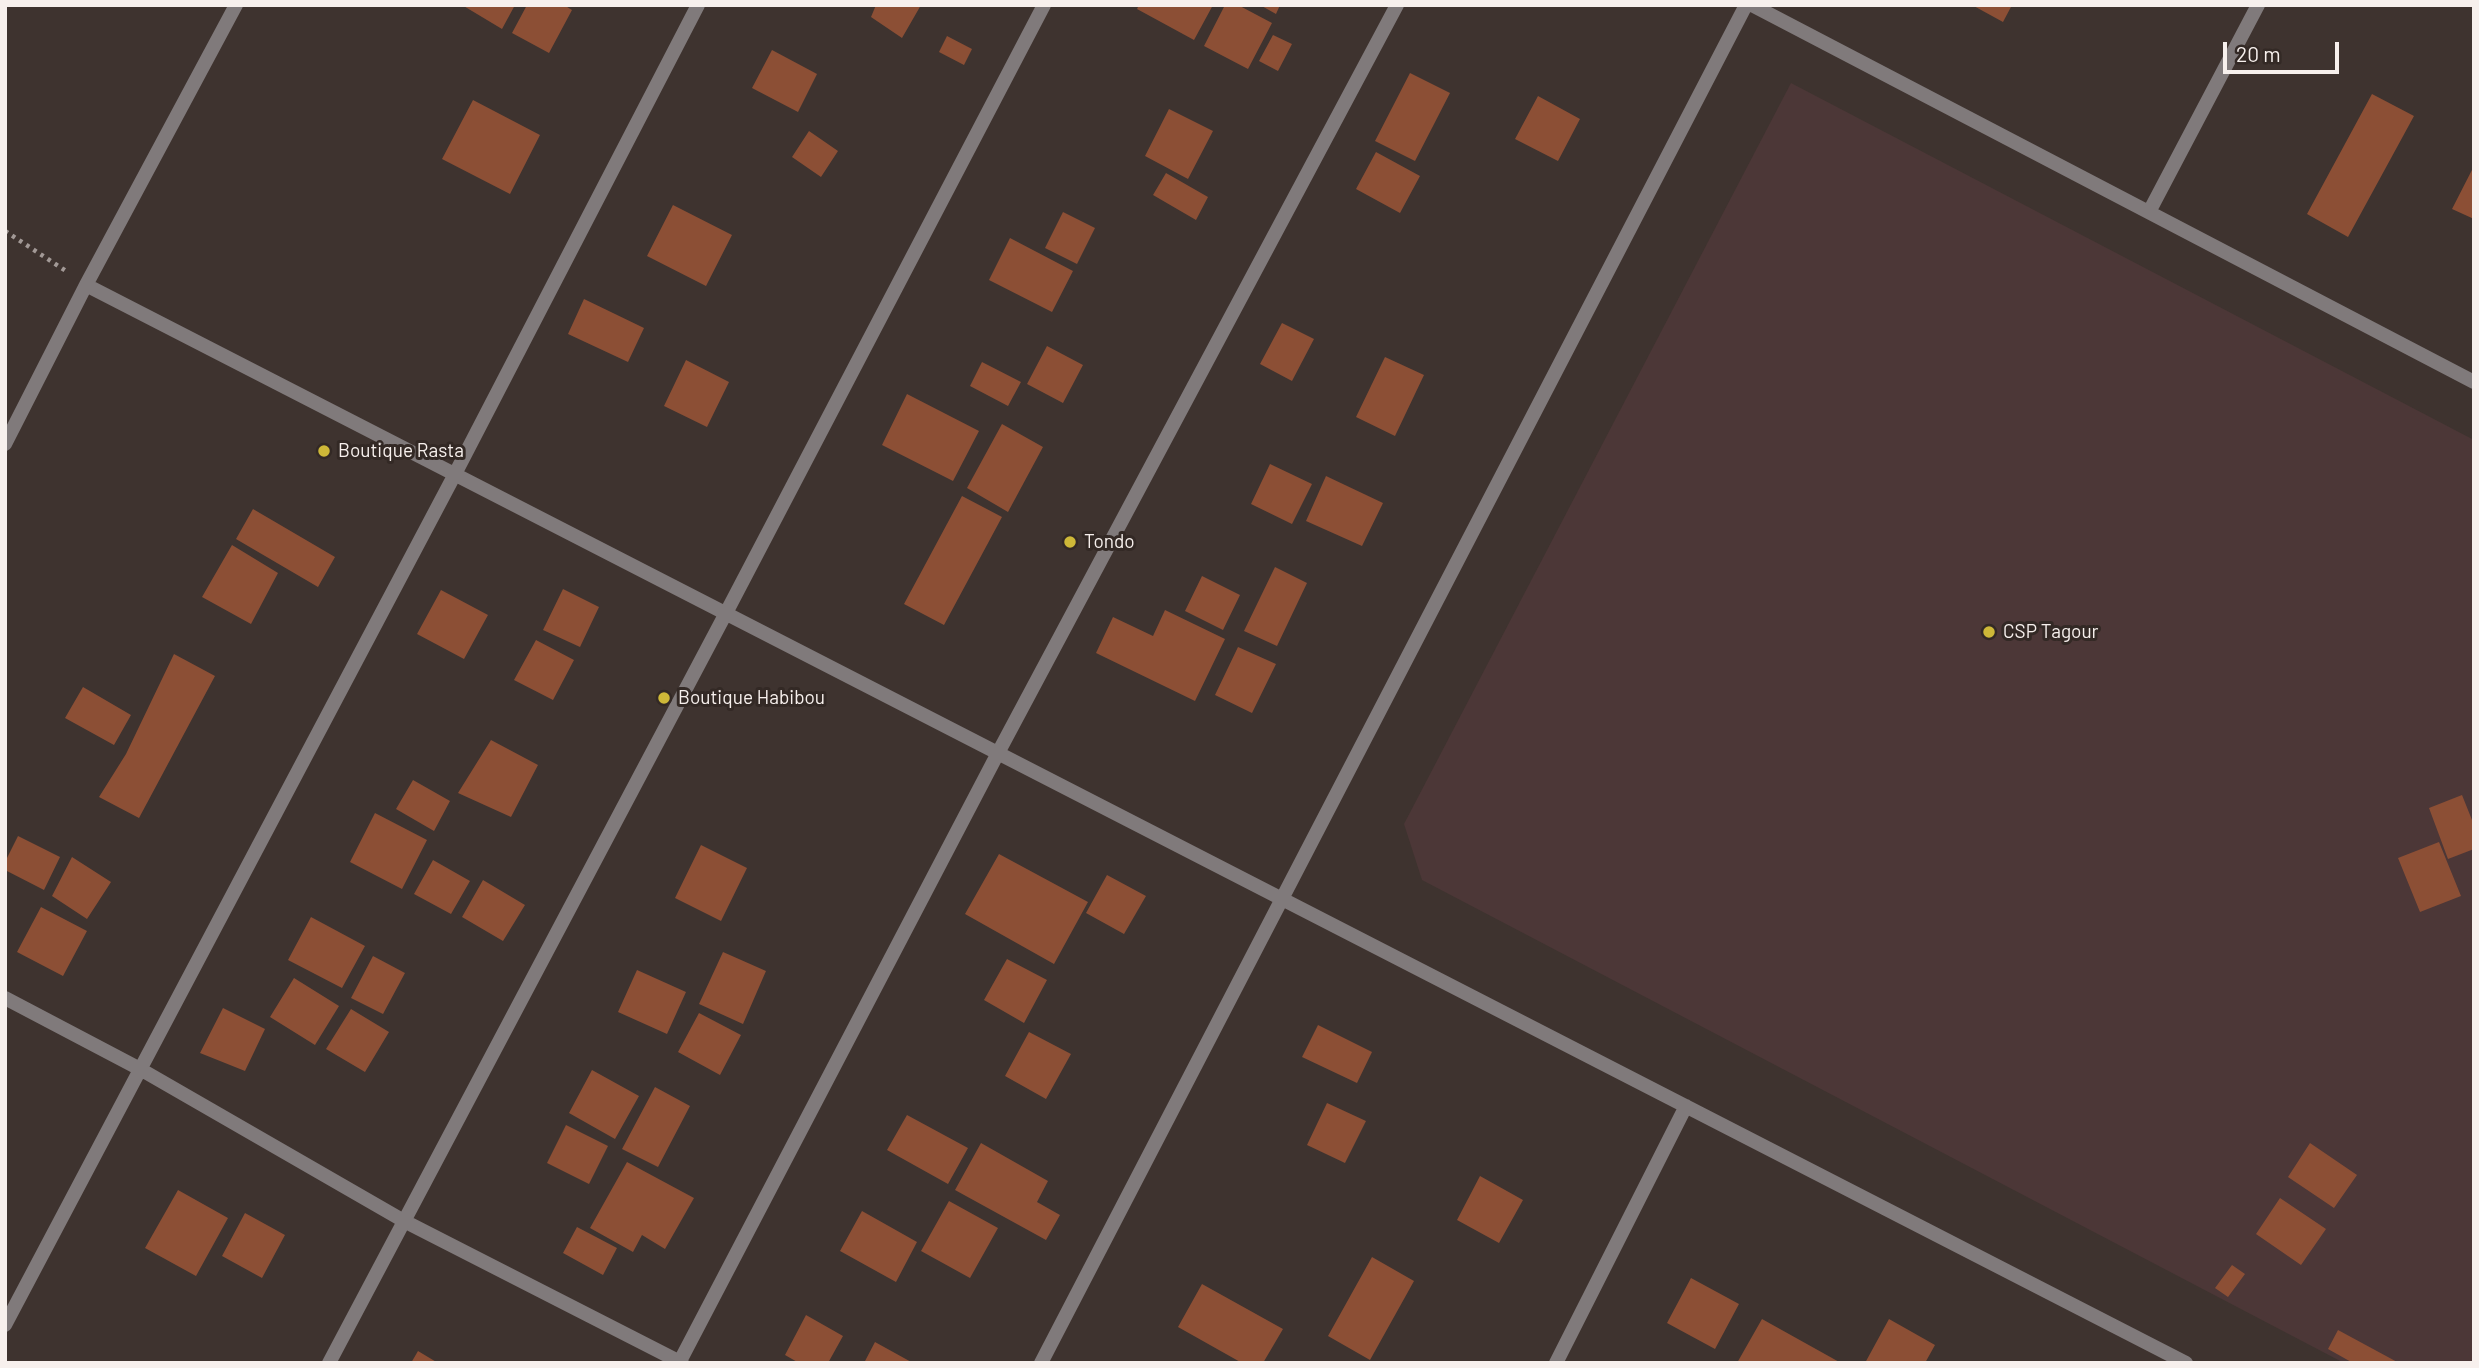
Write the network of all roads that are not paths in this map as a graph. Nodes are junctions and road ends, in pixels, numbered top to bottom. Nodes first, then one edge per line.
1 (236, 5) edge
2 (698, 5) edge
3 (1044, 5) edge
4 (1397, 5) edge
5 (1746, 5) edge
6 (1752, 5) edge
7 (2258, 5) edge
8 (2149, 212) junction
9 (86, 285) junction
10 (2474, 382) edge
11 (5, 444) edge
12 (455, 474) junction
13 (726, 613) junction
14 (998, 753) junction
15 (1282, 899) junction
16 (5, 998) edge
17 (140, 1069) junction
18 (1686, 1106) junction
19 (404, 1221) junction
20 (5, 1325) edge
21 (680, 1362) edge
22 (329, 1363) edge
23 (1041, 1363) edge
24 (1556, 1363) edge
25 (2186, 1363) edge

1 - 9 street
2 - 12 street
3 - 13 street
4 - 14 street
5 - 15 street
6 - 8 street
7 - 8 street
8 - 10 street
9 - 11 street
9 - 12 street
12 - 13 street
12 - 17 street
13 - 14 street
13 - 19 street
14 - 15 street
14 - 21 street
15 - 18 street
15 - 23 street
16 - 17 street
17 - 19 street
17 - 20 street
18 - 24 street
18 - 25 street
19 - 21 street
19 - 22 street

